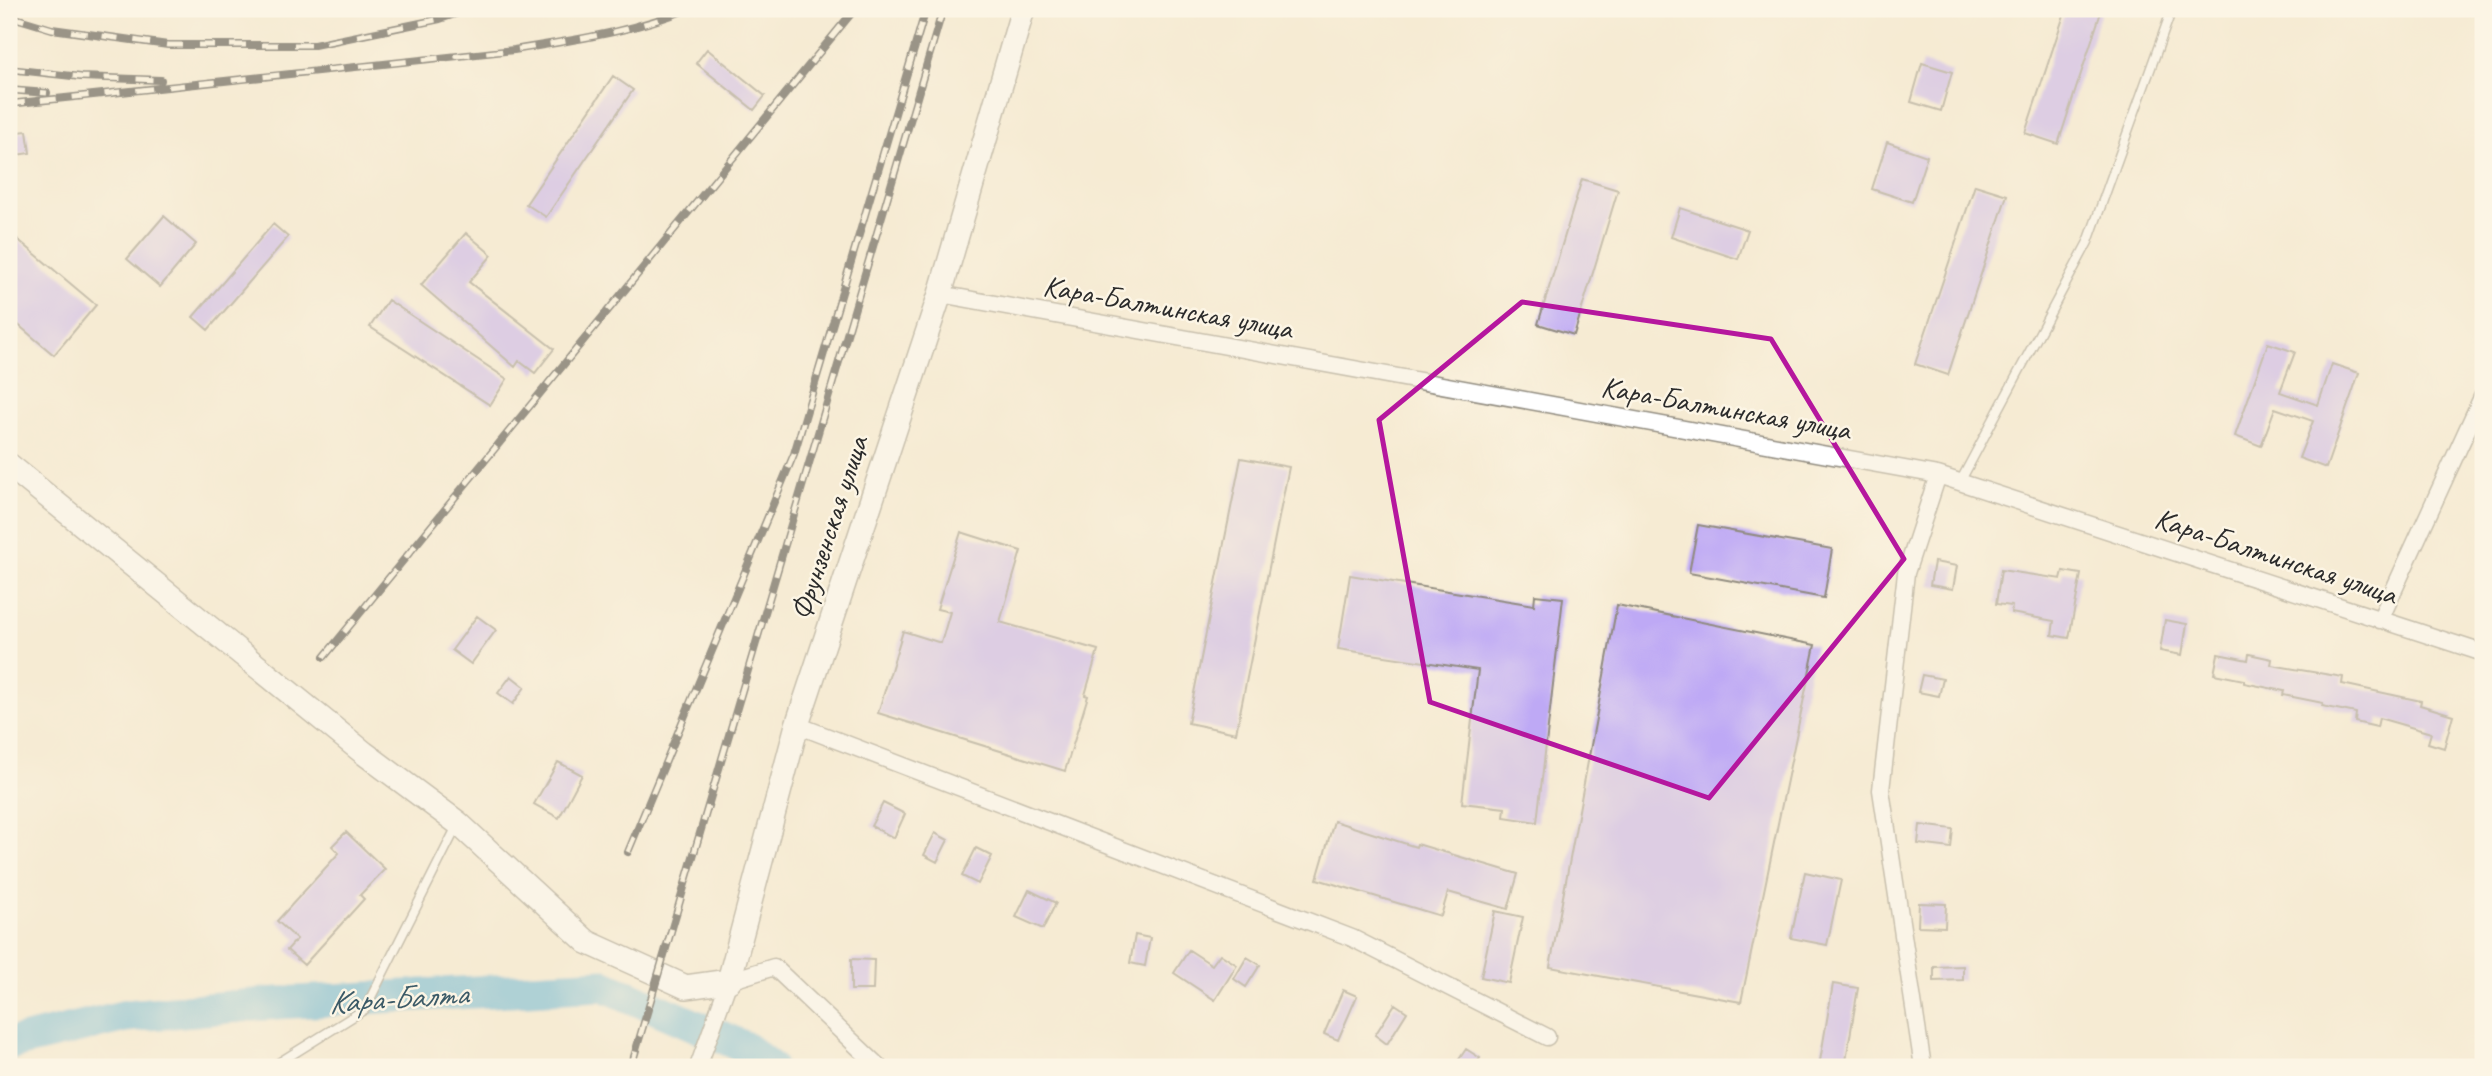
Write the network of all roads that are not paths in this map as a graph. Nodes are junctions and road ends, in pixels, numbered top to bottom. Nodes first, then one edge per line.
1 (1023, 9) edge
2 (2172, 9) edge
3 (940, 294) junction
4 (2483, 395) edge
5 (9, 466) edge
6 (1938, 475) junction
7 (1960, 482) junction
8 (2380, 620) junction
9 (2483, 653) edge
10 (797, 725) junction
11 (458, 823) junction
12 (729, 981) junction
13 (1547, 1037) dead end
14 (272, 1067) edge
15 (698, 1067) edge
16 (879, 1067) edge
17 (1923, 1067) edge

1 - 3 street, Фрунзенская улица
2 - 7 lane
3 - 6 street, Кара-Балтинская улица
3 - 10 street, Фрунзенская улица
4 - 8 street
5 - 11 street
6 - 7 street, Кара-Балтинская улица
6 - 17 street
7 - 8 street, Кара-Балтинская улица
8 - 9 street, Кара-Балтинская улица
10 - 12 street, Фрунзенская улица
10 - 13 street
11 - 12 street
11 - 14 lane
12 - 15 street, Фрунзенская улица
12 - 16 street

